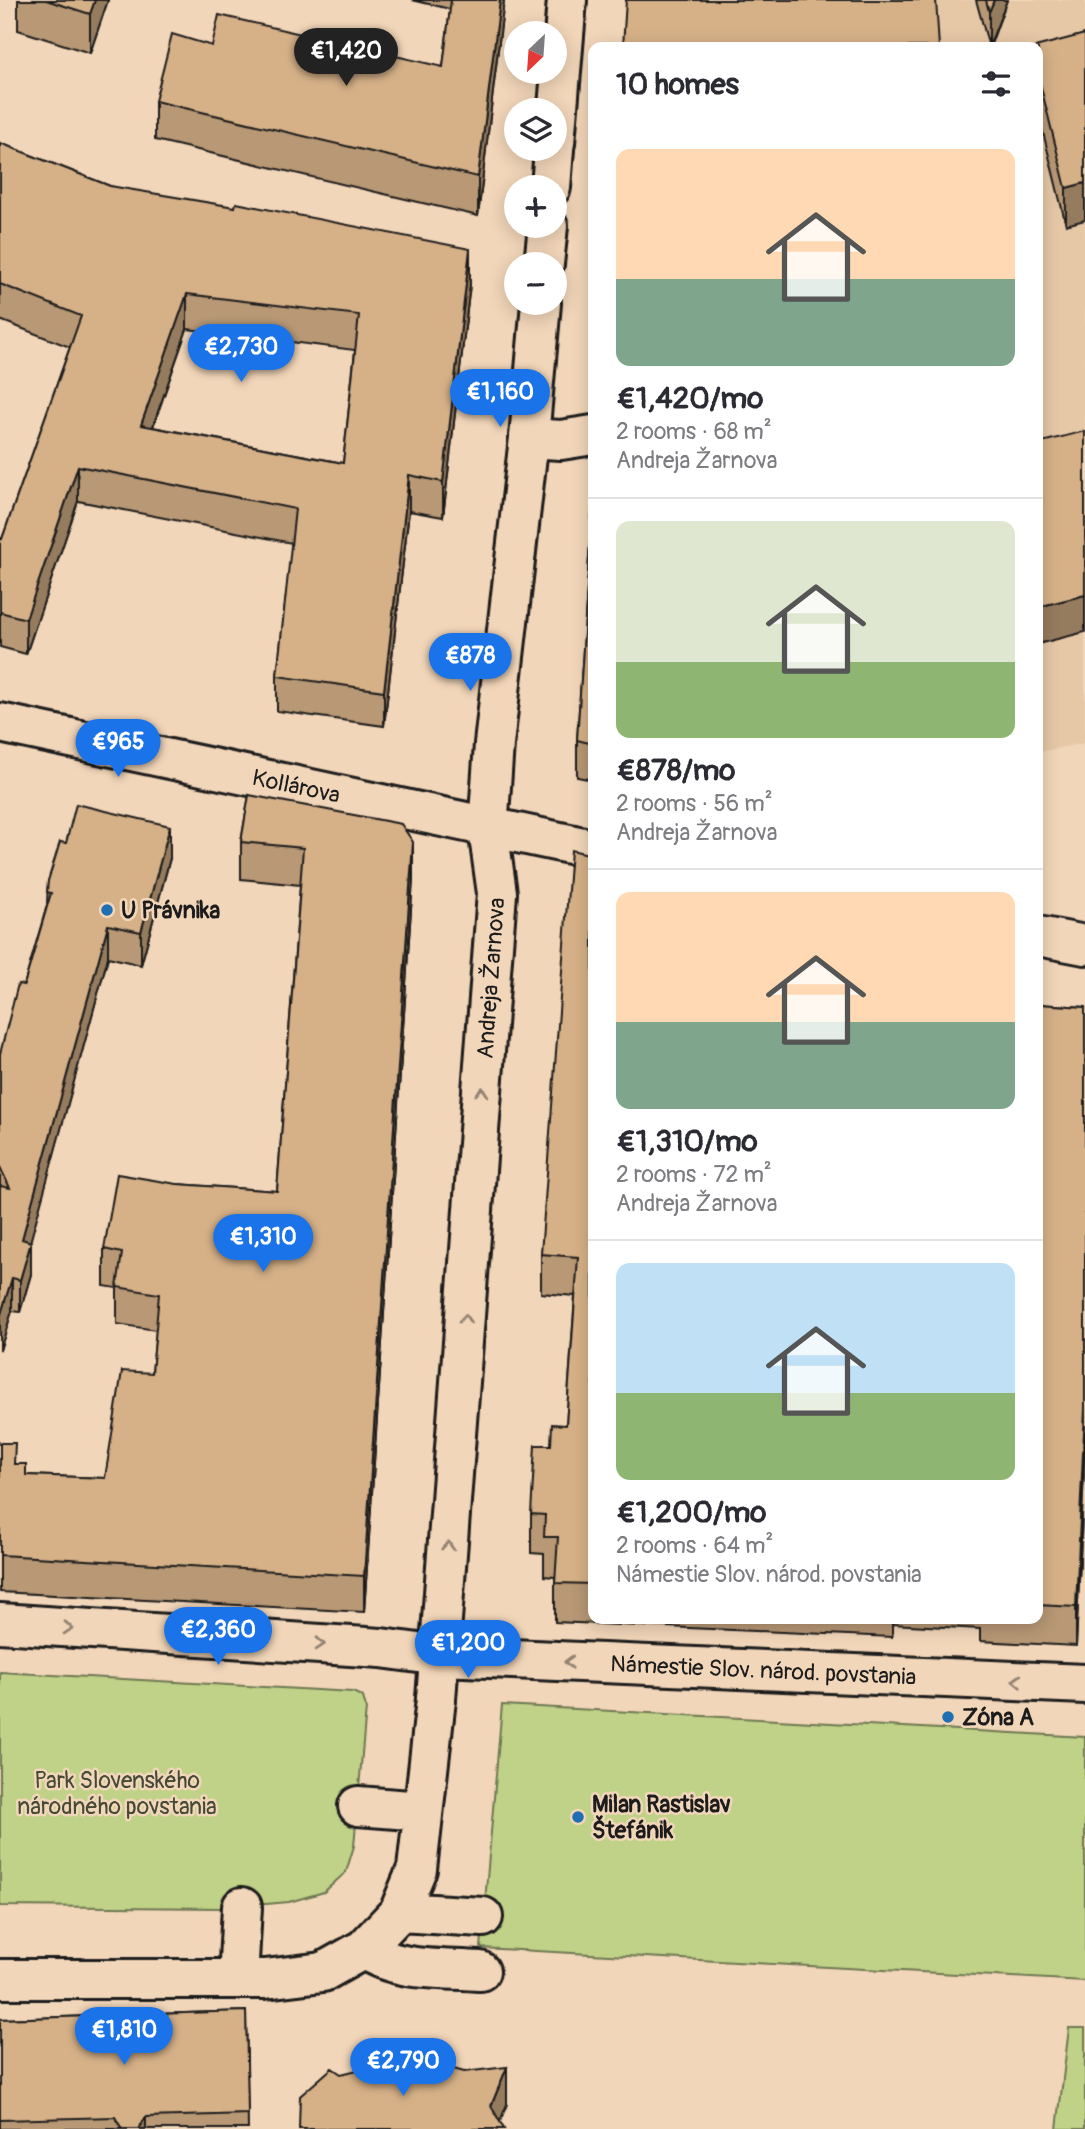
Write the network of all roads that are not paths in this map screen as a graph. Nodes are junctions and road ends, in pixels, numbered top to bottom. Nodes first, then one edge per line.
1 (567, 0) edge
2 (559, 98) edge
3 (540, 315) edge
4 (588, 436) edge
5 (529, 438) junction
6 (0, 723) edge
7 (488, 829) junction
8 (588, 848) edge
9 (1043, 937) edge
10 (1085, 945) edge
11 (0, 1623) edge
12 (440, 1656) junction
13 (1085, 1684) edge
14 (358, 1806) dead end
15 (423, 1811) junction
16 (242, 1907) dead end
17 (400, 1912) junction
18 (483, 1917) dead end
19 (364, 1949) junction
20 (480, 1971) dead end
21 (0, 1979) edge
22 (238, 1979) junction

1 - 2 street
3 - 5 street, Andreja Žarnova
4 - 5 street
5 - 7 street, Andreja Žarnova
6 - 7 street, Kollárova
7 - 8 street, Kollárova
12 -> 7 street, Andreja Žarnova
9 - 10 street
11 -> 12 street, Námestie Slov. národ. povstania
13 -> 12 street, Námestie Slov. národ. povstania
12 - 15 street
14 - 15 street
15 - 17 street
16 - 22 street
17 - 18 street
17 - 19 street
19 - 20 street
19 - 22 street
21 - 22 street

